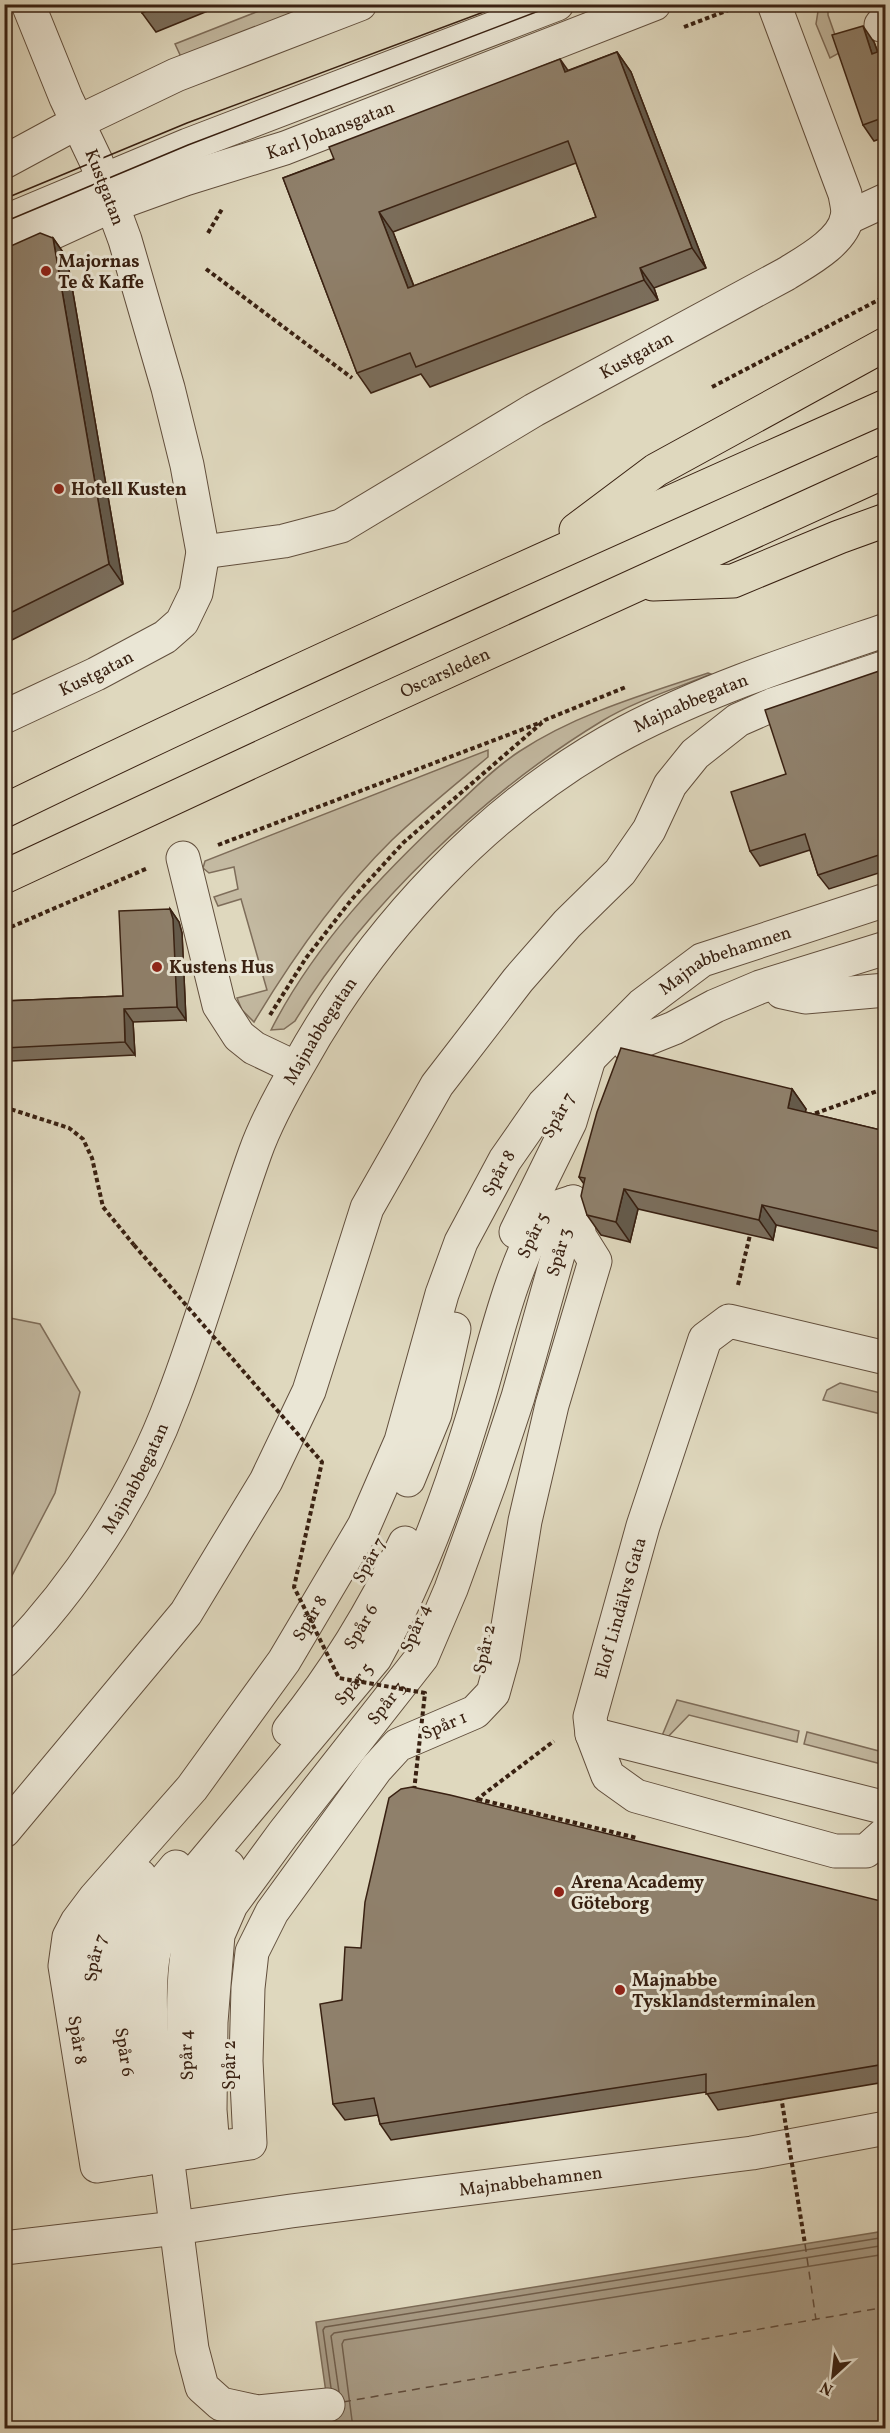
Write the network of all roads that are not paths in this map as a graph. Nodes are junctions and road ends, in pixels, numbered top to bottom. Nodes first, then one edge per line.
1 (28, 4) edge
2 (360, 4) edge
3 (505, 4) edge
4 (557, 4) edge
5 (654, 4) edge
6 (774, 4) edge
7 (78, 122) junction
8 (4, 162) edge
9 (104, 182) junction
10 (4, 199) edge
11 (885, 200) edge
12 (848, 218) junction
13 (4, 222) edge
14 (4, 255) edge
15 (885, 344) edge
16 (885, 406) edge
17 (885, 471) edge
18 (885, 520) edge
19 (203, 552) junction
20 (526, 567) junction
21 (636, 584) junction
22 (885, 630) edge
23 (885, 667) edge
24 (4, 717) edge
25 (4, 811) edge
26 (183, 858) road end
27 (4, 877) edge
28 (885, 900) edge
29 (885, 948) edge
30 (885, 971) edge
31 (771, 989) junction
32 (885, 990) edge
33 (612, 1055) junction
34 (296, 1068) junction
35 (573, 1203) junction
36 (885, 1358) edge
37 (4, 1661) edge
38 (592, 1734) junction
39 (885, 1808) edge
40 (4, 1831) edge
41 (885, 1833) edge
42 (885, 2128) edge
43 (177, 2154) junction
44 (176, 2228) junction
45 (4, 2248) edge
46 (328, 2405) dead end

1 - 7 street, Kustgatan
2 - 7 street
3 - 9 street
4 - 9 street
5 - 9 street, Karl Johansgatan
6 - 12 street
7 - 8 street
7 - 9 street, Kustgatan
9 - 10 street
9 - 13 street
9 - 14 street, Karl Johansgatan
9 - 19 street, Kustgatan
11 - 12 street
12 - 19 street, Kustgatan
15 - 20 highway
16 - 20 highway
17 - 21 highway, Oscarsleden
18 - 21 highway
19 - 24 street, Kustgatan
20 - 25 highway
21 - 27 highway, Oscarsleden
22 - 34 street, Majnabbegatan
23 - 40 street
26 - 34 street
28 - 33 street, Majnabbehamnen
29 - 31 street, Majnabbehamnen
30 - 31 street, Majnabbehamnen
31 - 32 street
31 - 33 street, Majnabbehamnen
33 - 35 street, Majnabbehamnen
33 - 43 street, Spår 6
33 - 43 street, Spår 8
34 - 37 street, Majnabbegatan
35 - 43 street, Spår 4
35 - 43 street, Spår 2
36 - 38 street, Elof Lindälvs Gata
38 - 39 street
38 - 41 street, Elof Lindälvs Gata
42 - 44 street, Majnabbehamnen
43 - 44 street
44 - 45 street, Majnabbehamnen
44 - 46 street

